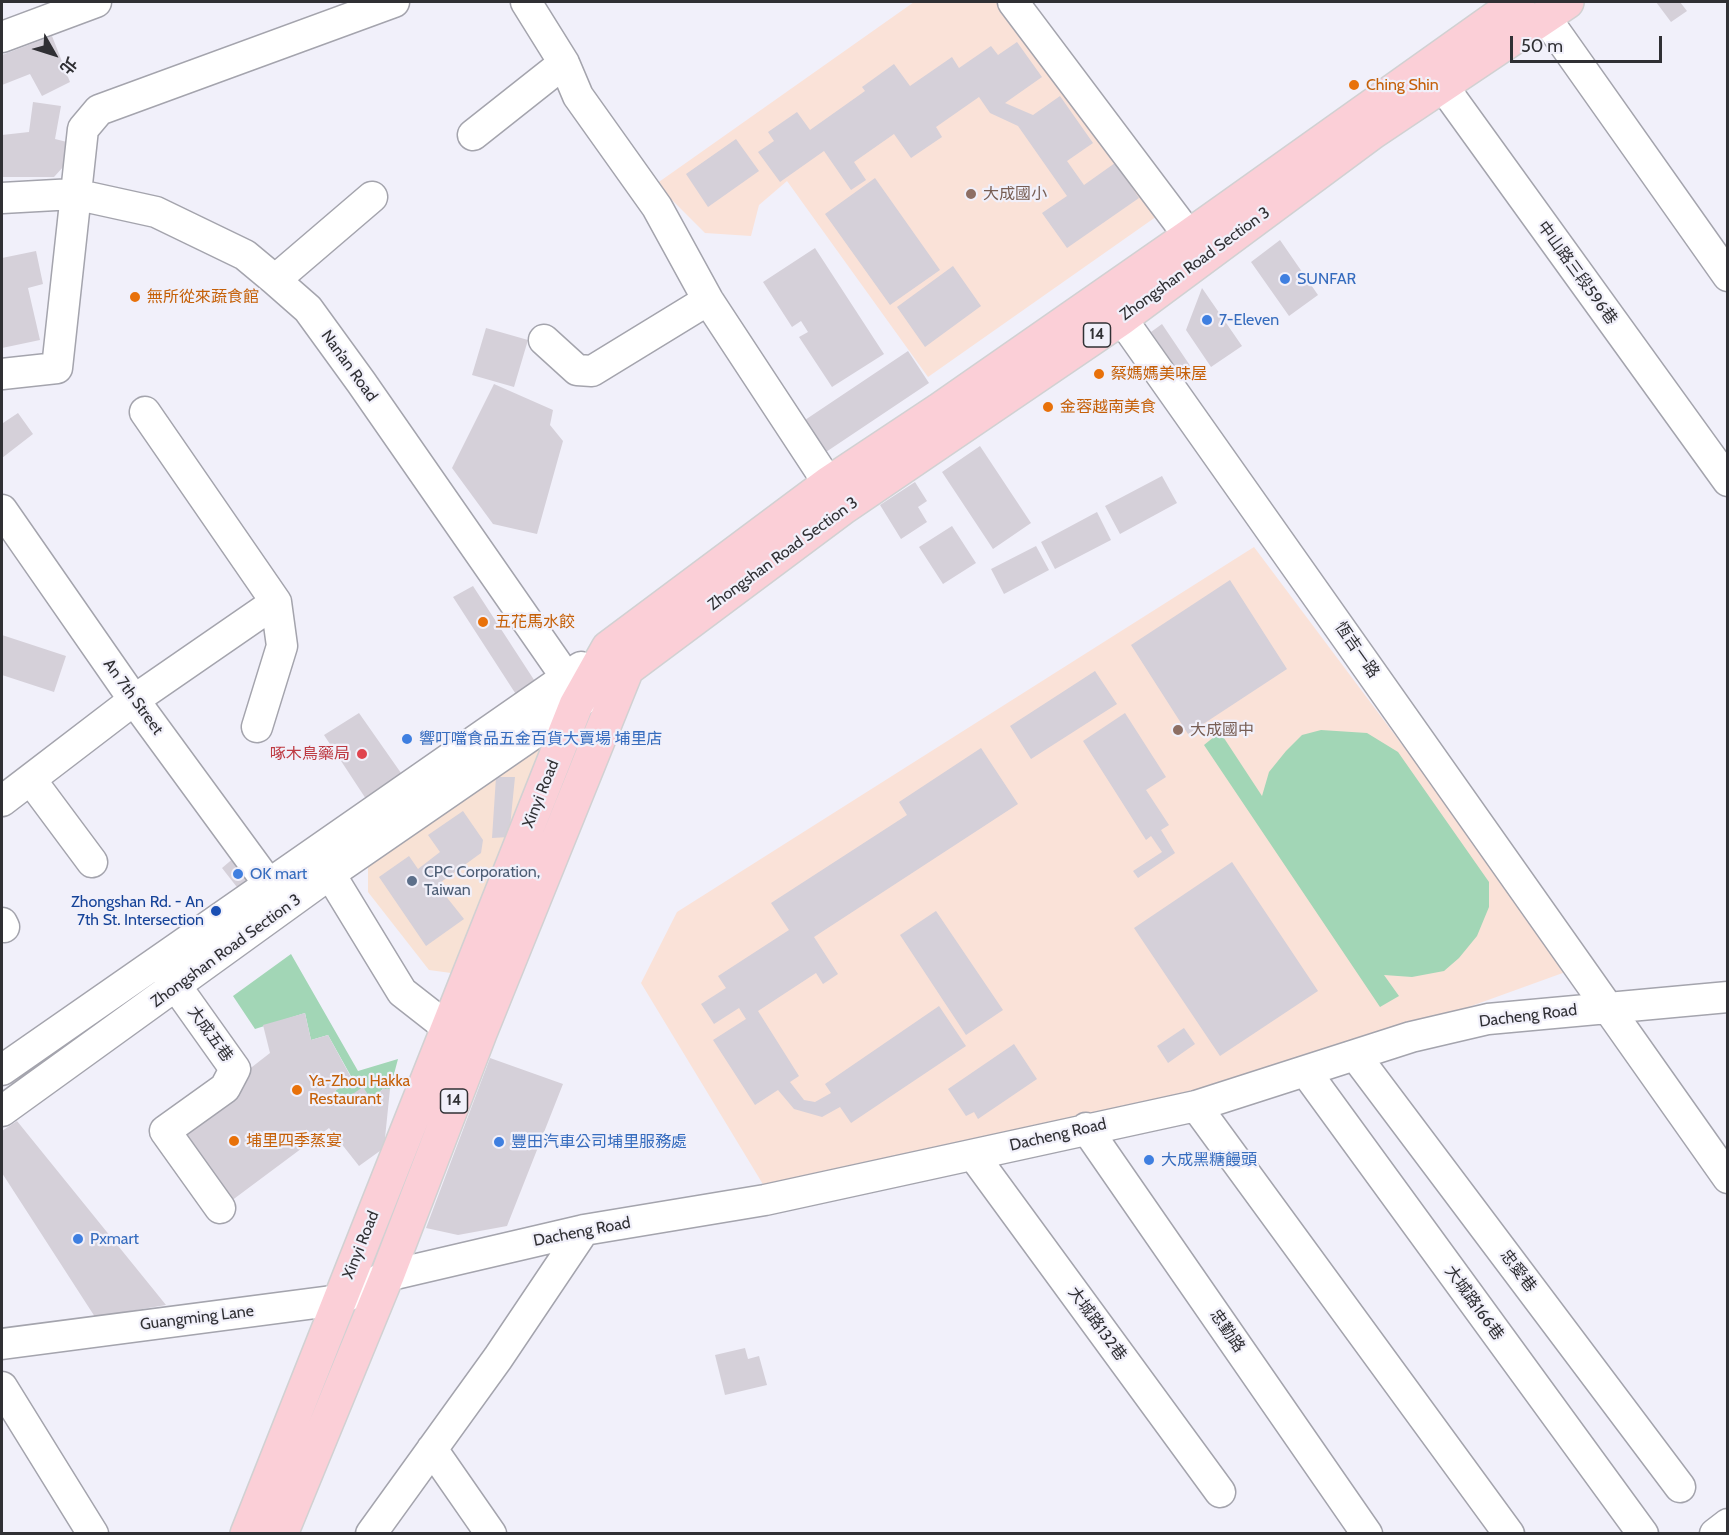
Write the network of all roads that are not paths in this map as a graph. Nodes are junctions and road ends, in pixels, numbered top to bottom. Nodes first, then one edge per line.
1 (96, 2) edge
2 (394, 2) edge
3 (526, 2) edge
4 (1013, 2) edge
5 (1543, 7) edge
6 (2, 37) edge
7 (564, 63) junction
8 (1435, 74) junction
9 (472, 135) dead end
10 (74, 194) junction
11 (372, 197) dead end
12 (2, 198) edge
13 (1189, 236) junction
14 (1728, 276) edge
15 (275, 280) junction
16 (708, 300) junction
17 (1113, 306) junction
18 (544, 340) dead end
19 (2, 374) edge
20 (145, 412) dead end
21 (1728, 481) edge
22 (837, 495) junction
23 (2, 510) edge
24 (276, 602) junction
25 (618, 659) junction
26 (571, 691) junction
27 (134, 700) junction
28 (257, 727) dead end
29 (31, 780) junction
30 (2, 801) edge
31 (92, 862) dead end
32 (330, 874) junction
33 (268, 883) junction
34 (158, 962) junction
35 (177, 988) junction
36 (1728, 997) edge
37 (1609, 1007) junction
38 (448, 1028) junction
39 (480, 1033) junction
40 (1355, 1055) junction
41 (2, 1070) edge
42 (1306, 1072) junction
43 (1196, 1106) junction
44 (2, 1112) edge
45 (1086, 1128) junction
46 (974, 1156) junction
47 (1728, 1178) edge
48 (220, 1208) dead end
49 (584, 1230) junction
50 (387, 1276) junction
51 (339, 1300) junction
52 (2, 1344) edge
53 (2, 1387) edge
54 (432, 1449) junction
55 (1680, 1487) dead end
56 (1220, 1492) dead end
57 (1728, 1524) edge
58 (93, 1533) edge
59 (246, 1533) edge
60 (281, 1533) edge
61 (371, 1533) edge
62 (490, 1533) edge
63 (1367, 1533) edge
64 (1509, 1533) edge
65 (1643, 1533) edge
66 (1715, 1533) edge

1 - 6 street
2 - 10 street
3 - 7 street
4 - 13 street
5 - 8 main road, Zhongshan Road Section 3 / 14
5 - 14 street
7 - 9 street
7 - 16 street
8 - 13 main road, Zhongshan Road Section 3 / 14
8 - 17 main road, Zhongshan Road Section 3 / 14
8 - 21 street, 中山路三段596巷
10 - 12 street, Nan’an Road
10 - 15 street, Nan’an Road
10 - 19 street
11 - 15 street
13 - 17 main road, Zhongshan Road Section 3 / 14
15 - 26 street, Nan’an Road
16 - 18 street
16 - 22 street
17 - 22 main road, Zhongshan Road Section 3 / 14
17 - 37 street, 恆吉一路
20 - 24 street
22 - 25 main road, Zhongshan Road Section 3 / 14
23 - 27 street, An 7th Street
24 - 27 street
24 - 28 street
25 - 26 main road, Xinyi Road / 14
25 - 39 main road, Xinyi Road / 14
26 - 32 street, Zhongshan Road Section 3
26 - 33 street, Zhongshan Road Section 3
26 - 38 main road, Xinyi Road / 14
27 - 29 street
27 - 33 street, An 7th Street
29 - 30 street
29 - 31 street
32 - 33 street
32 - 35 street, Zhongshan Road Section 3
32 - 38 street
33 - 34 street, Zhongshan Road Section 3
34 - 35 street, 大成五巷
34 - 41 street, Zhongshan Road Section 3
35 - 44 street, Zhongshan Road Section 3
35 - 48 street, 大成五巷
36 - 37 street, Dacheng Road
37 - 40 street, Dacheng Road
37 - 47 street, 恆吉一路
38 - 39 street
38 - 51 main road, Xinyi Road / 14
39 - 50 main road, Xinyi Road / 14
40 - 42 street, Dacheng Road
40 - 55 street, 忠愛巷
42 - 43 street, Dacheng Road
42 - 65 street, 大城路166巷
43 - 45 street, Dacheng Road
43 - 64 street
45 - 46 street, Dacheng Road
45 - 63 street, 忠勤路
46 - 49 street, Dacheng Road
46 - 56 street, 大城路132巷
49 - 50 street, Dacheng Road
49 - 54 street
50 - 51 street, Guangming Lane
50 - 60 main road, Xinyi Road / 14
51 - 52 street, Guangming Lane
51 - 59 main road, Xinyi Road / 14
53 - 58 street
54 - 61 street
54 - 62 street
57 - 66 street

